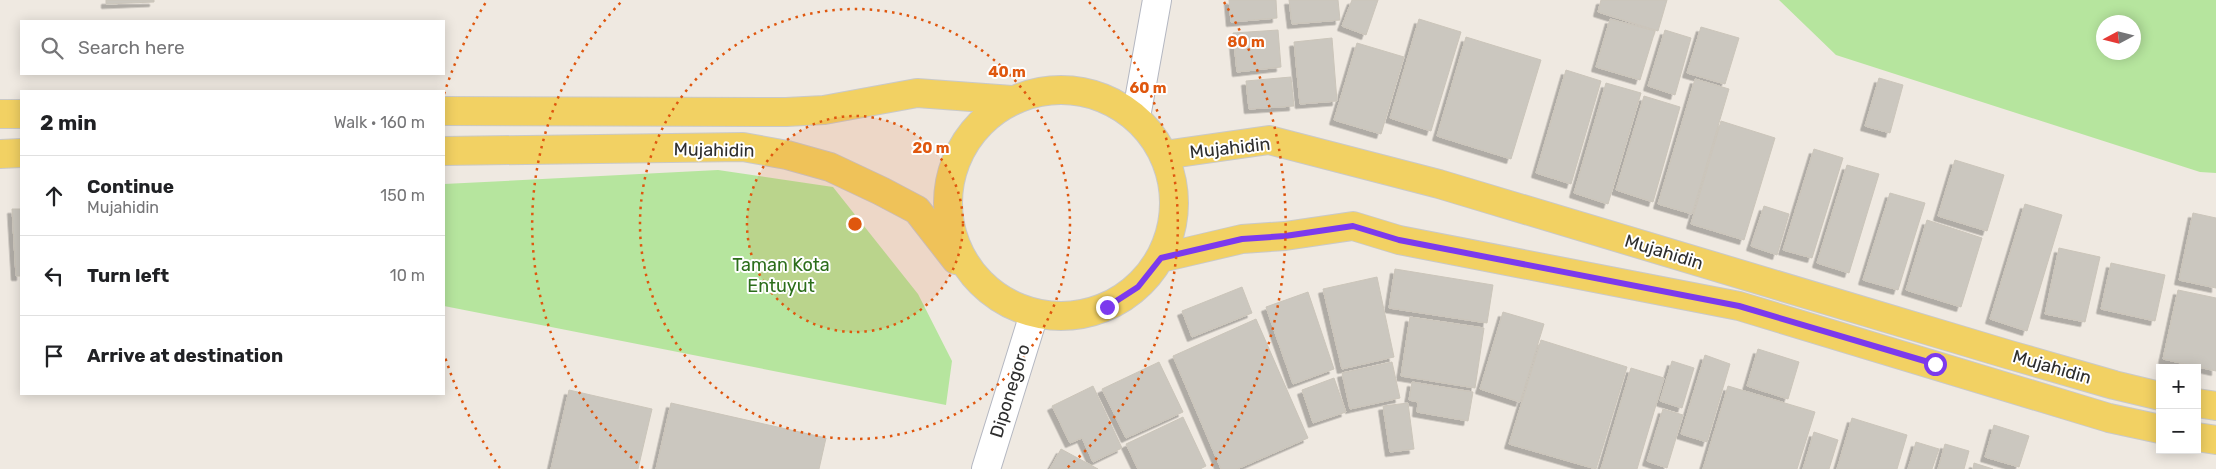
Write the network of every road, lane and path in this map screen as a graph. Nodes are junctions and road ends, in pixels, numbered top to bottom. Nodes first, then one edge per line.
1 (1157, 0) edge
2 (1012, 100) junction
3 (445, 111) edge
4 (0, 114) edge
5 (20, 114) edge
6 (1136, 117) junction
7 (445, 151) edge
8 (20, 153) edge
9 (0, 154) edge
10 (1164, 155) junction
11 (1161, 258) junction
12 (970, 276) junction
13 (1034, 314) junction
14 (2156, 395) edge
15 (2201, 403) edge
16 (2216, 406) edge
17 (2156, 428) edge
18 (2201, 438) edge
19 (2216, 440) edge
20 (986, 469) edge

1 - 6 street
2 - 3 main road
2 - 6 main road, Mujahidin
2 - 12 main road
4 - 5 main road
6 - 10 main road, Mujahidin
7 - 12 main road, Mujahidin
8 - 9 main road
10 - 11 main road, Mujahidin
10 - 14 main road, Mujahidin
11 - 13 main road, Mujahidin
11 - 17 main road, Mujahidin
12 - 13 main road, Mujahidin
13 - 20 street, Diponegoro
15 - 16 main road
18 - 19 main road

